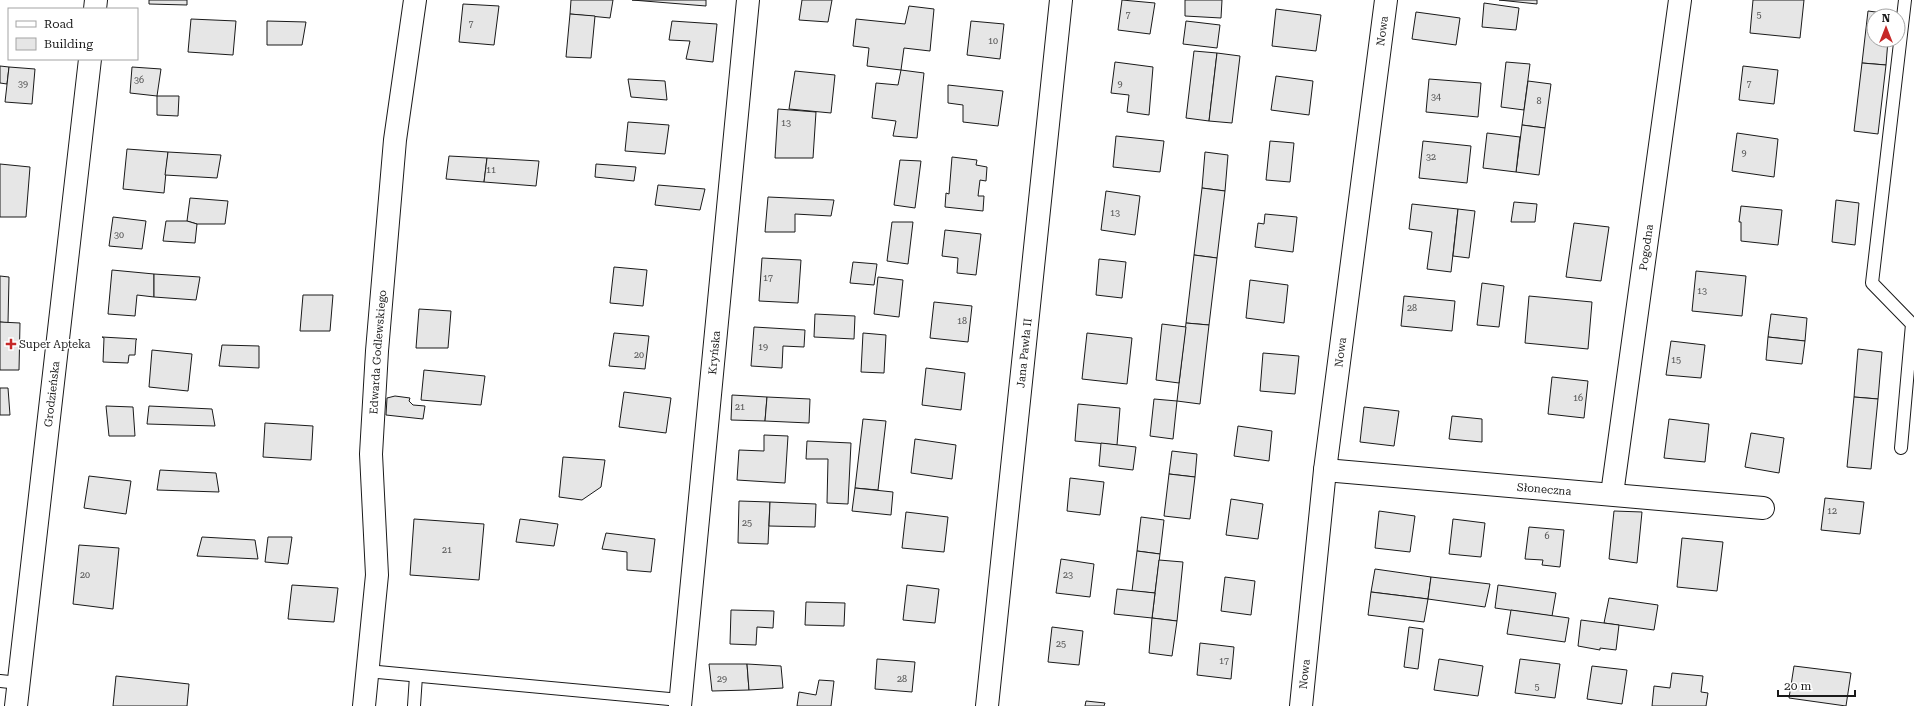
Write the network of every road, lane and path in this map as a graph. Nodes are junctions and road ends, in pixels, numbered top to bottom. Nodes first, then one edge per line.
1 (415, 0) edge
2 (748, 0) edge
3 (1061, 0) edge
4 (1386, 0) edge
5 (1680, 0) edge
6 (1905, 0) edge
7 (90, 60) edge
8 (1901, 448) dead end
9 (1326, 470) junction
10 (1612, 494) junction
11 (1763, 508) dead end
12 (367, 671) junction
13 (416, 676) junction
14 (9, 682) edge
15 (680, 703) edge
16 (16, 706) edge
17 (364, 706) edge
18 (414, 706) edge
19 (987, 706) edge
20 (1302, 706) edge

1 - 12 street, Edwarda Godlewskiego
2 - 15 street, Kryńska
3 - 19 street, Jana Pawła II
4 - 9 street, Nowa
5 - 10 street, Pogodna
6 - 8 lane
7 - 14 street, Grodzieńska
9 - 10 street, Słoneczna
9 - 20 street, Nowa
10 - 11 street, Słoneczna
12 - 13 lane
12 - 17 street, Edwarda Godlewskiego
13 - 15 lane
13 - 18 lane
14 - 16 street, Grodzieńska

